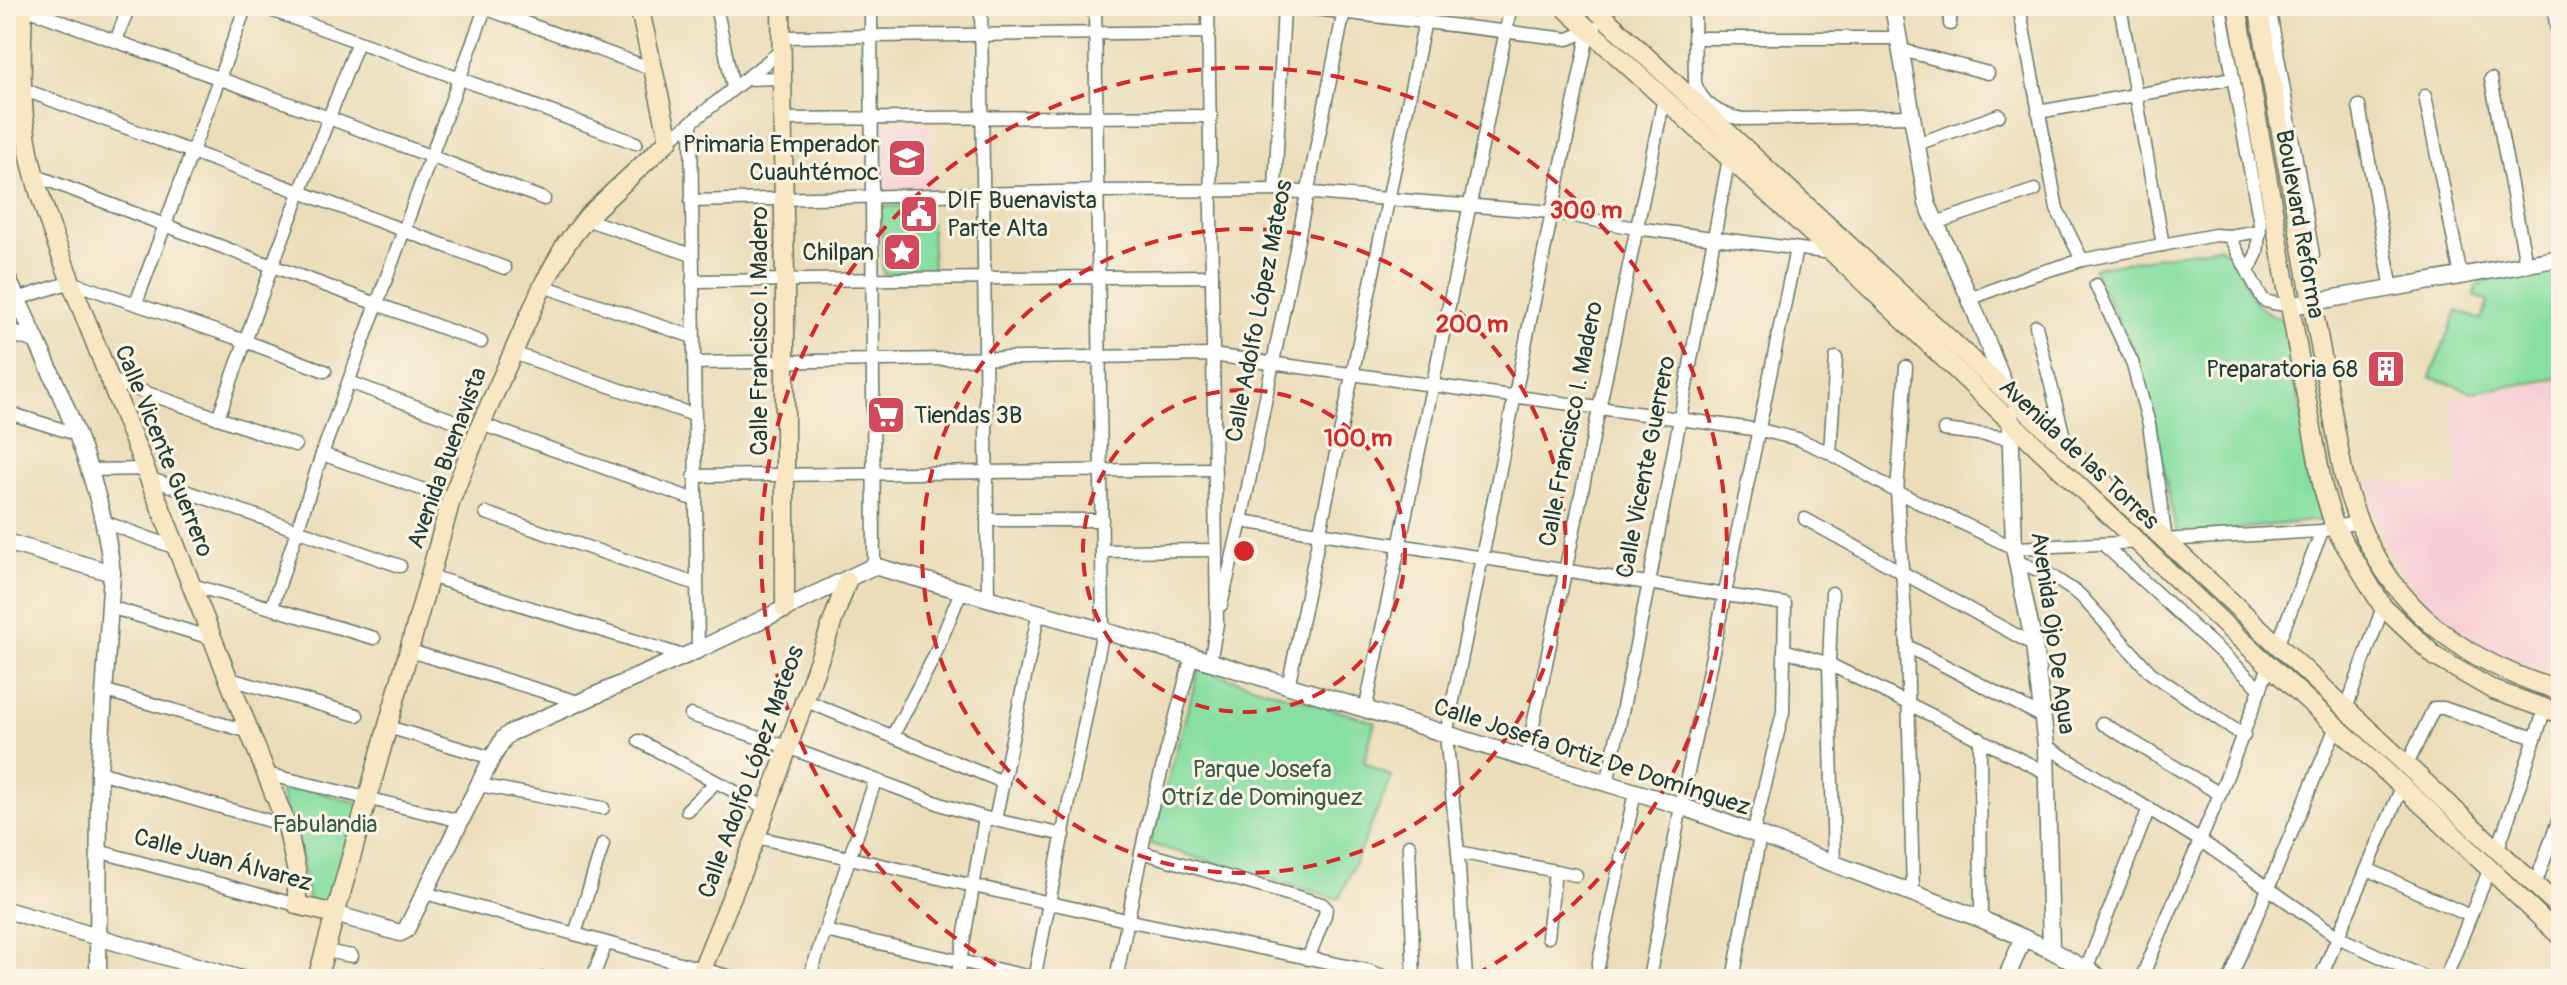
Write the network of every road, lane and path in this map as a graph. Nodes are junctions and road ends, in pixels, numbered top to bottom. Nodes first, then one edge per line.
1 (129, 6) edge
2 (246, 6) edge
3 (260, 6) edge
4 (639, 6) edge
5 (716, 6) edge
6 (781, 6) edge
7 (871, 6) edge
8 (981, 6) edge
9 (1095, 6) edge
10 (1208, 6) edge
11 (1294, 6) edge
12 (1428, 6) edge
13 (1511, 6) edge
14 (1563, 6) edge
15 (1592, 6) edge
16 (1694, 6) edge
17 (1893, 6) edge
18 (1950, 6) edge
19 (2019, 6) edge
20 (2120, 6) edge
21 (2220, 6) edge
22 (2237, 6) edge
23 (2258, 6) edge
24 (2269, 6) edge
25 (2553, 6) edge
26 (21, 7) edge
27 (484, 7) edge
28 (1344, 9) edge
29 (1424, 22) junction
30 (1610, 23) junction
31 (1950, 24) dead end
32 (1505, 30) junction
33 (1589, 30) junction
34 (1209, 32) junction
35 (1096, 34) junction
36 (981, 35) junction
37 (871, 36) junction
38 (1694, 38) junction
39 (116, 41) junction
40 (358, 42) junction
41 (782, 44) junction
42 (1900, 44) junction
43 (2561, 51) edge
44 (652, 69) junction
45 (1988, 73) dead end
46 (220, 78) junction
47 (783, 78) junction
48 (2233, 78) junction
49 (460, 79) junction
50 (745, 79) junction
51 (2491, 79) dead end
52 (14, 86) edge
53 (733, 88) junction
54 (2136, 94) junction
55 (2425, 96) dead end
56 (1664, 98) junction
57 (2359, 106) dead end
58 (2038, 112) junction
59 (1999, 115) dead end
60 (1098, 116) junction
61 (1211, 116) junction
62 (1912, 116) junction
63 (871, 117) junction
64 (982, 117) junction
65 (329, 118) junction
66 (783, 119) junction
67 (691, 125) junction
68 (669, 140) junction
69 (636, 143) dead end
70 (1917, 144) junction
71 (192, 152) junction
72 (432, 156) junction
73 (1729, 158) junction
74 (34, 175) junction
75 (1212, 189) junction
76 (1275, 190) junction
77 (2035, 190) dead end
78 (300, 191) junction
79 (1099, 191) junction
80 (1307, 192) junction
81 (983, 195) junction
82 (872, 196) junction
83 (1388, 197) junction
84 (544, 199) dead end
85 (783, 200) junction
86 (691, 201) junction
87 (1470, 204) junction
88 (1552, 212) junction
89 (585, 219) junction
90 (1935, 223) junction
91 (165, 225) junction
92 (1635, 228) junction
93 (404, 231) junction
94 (2260, 231) junction
95 (2229, 236) junction
96 (1713, 238) junction
97 (2163, 245) junction
98 (1796, 249) junction
99 (1833, 253) junction
100 (1859, 254) junction
101 (692, 255) junction
102 (2561, 258) edge
103 (2082, 260) junction
104 (2526, 264) junction
105 (272, 266) junction
106 (505, 268) dead end
107 (2249, 270) junction
108 (6, 275) edge
109 (1212, 276) junction
110 (2461, 276) junction
111 (1100, 278) junction
112 (873, 279) junction
113 (984, 279) junction
114 (785, 280) junction
115 (692, 281) junction
116 (71, 282) junction
117 (2096, 285) dead end
118 (543, 286) junction
119 (2392, 289) junction
120 (17, 299) junction
121 (1970, 299) junction
122 (2316, 302) junction
123 (136, 303) junction
124 (377, 305) junction
125 (2290, 306) junction
126 (2036, 326) dead end
127 (6, 331) edge
128 (693, 337) junction
129 (36, 340) junction
130 (245, 341) junction
131 (481, 342) dead end
132 (513, 353) junction
133 (1212, 355) junction
134 (1101, 357) junction
135 (985, 358) junction
136 (1836, 358) dead end
137 (874, 360) junction
138 (785, 361) junction
139 (694, 363) junction
140 (1273, 363) junction
141 (1906, 367) dead end
142 (325, 371) dead end
143 (1351, 374) junction
144 (110, 380) junction
145 (349, 382) junction
146 (1432, 385) junction
147 (2007, 394) junction
148 (1515, 396) junction
149 (1598, 408) junction
150 (6, 412) edge
151 (694, 415) junction
152 (218, 418) junction
153 (1679, 419) junction
154 (455, 421) dead end
155 (481, 424) junction
156 (1760, 430) junction
157 (1944, 430) dead end
158 (2011, 431) junction
159 (76, 434) junction
160 (295, 445) dead end
161 (2066, 448) junction
162 (1830, 453) junction
163 (322, 454) junction
164 (1214, 469) junction
165 (90, 470) junction
166 (1102, 471) junction
167 (986, 472) junction
168 (149, 474) junction
169 (873, 474) junction
170 (783, 475) junction
171 (694, 476) junction
172 (430, 492) dead end
173 (1897, 492) junction
174 (695, 500) junction
175 (486, 513) dead end
176 (1805, 519) dead end
177 (987, 520) junction
178 (1102, 520) junction
179 (1241, 521) junction
180 (104, 522) junction
181 (2357, 522) junction
182 (2328, 529) junction
183 (296, 530) junction
184 (1319, 533) junction
185 (2166, 540) junction
186 (6, 542) edge
187 (2137, 542) junction
188 (1400, 544) junction
189 (2103, 544) junction
190 (176, 548) junction
191 (1215, 550) junction
192 (1102, 551) junction
193 (2015, 554) junction
194 (1482, 557) junction
195 (400, 566) dead end
196 (874, 566) junction
197 (1565, 570) junction
198 (1901, 571) junction
199 (112, 573) junction
200 (430, 576) junction
201 (847, 581) junction
202 (1649, 583) junction
203 (696, 584) junction
204 (192, 585) junction
205 (962, 589) junction
206 (1832, 593) dead end
207 (1727, 595) junction
208 (988, 597) junction
209 (110, 607) junction
210 (272, 607) junction
211 (2383, 607) junction
212 (785, 609) junction
213 (1039, 611) junction
214 (1217, 624) junction
215 (1103, 630) junction
216 (374, 638) dead end
217 (214, 639) junction
218 (2278, 643) junction
219 (2034, 645) junction
220 (1907, 646) junction
221 (1784, 650) junction
222 (410, 651) junction
223 (690, 653) junction
224 (1192, 656) junction
225 (1210, 662) junction
226 (1829, 664) junction
227 (2269, 666) junction
228 (230, 679) junction
229 (1288, 687) junction
230 (2261, 689) junction
231 (106, 691) junction
232 (2561, 691) edge
233 (804, 700) junction
234 (1907, 701) junction
235 (578, 702) junction
236 (2346, 709) junction
237 (1365, 711) junction
238 (2553, 711) edge
239 (357, 715) dead end
240 (691, 715) dead end
241 (2043, 717) junction
242 (2102, 723) dead end
243 (388, 727) junction
244 (2336, 727) junction
245 (250, 732) junction
246 (893, 735) junction
247 (1446, 735) junction
248 (2244, 736) junction
249 (1980, 738) junction
250 (2535, 738) junction
251 (639, 741) dead end
252 (2046, 746) junction
253 (787, 747) junction
254 (492, 758) junction
255 (1526, 759) junction
256 (2407, 765) junction
257 (99, 772) junction
258 (2047, 773) junction
259 (267, 774) junction
260 (875, 781) junction
261 (716, 782) junction
262 (1003, 782) junction
263 (1607, 784) junction
264 (479, 785) junction
265 (2402, 787) junction
266 (1635, 792) junction
267 (2220, 794) junction
268 (369, 799) junction
269 (1681, 806) junction
270 (603, 808) dead end
271 (766, 808) junction
272 (2149, 808) junction
273 (687, 810) dead end
274 (2561, 813) edge
275 (990, 819) junction
276 (461, 821) junction
277 (287, 826) junction
278 (1064, 835) junction
279 (1756, 835) junction
280 (756, 837) junction
281 (2201, 841) junction
282 (603, 844) dead end
283 (1409, 845) dead end
284 (2498, 849) junction
285 (98, 851) junction
286 (1141, 852) junction
287 (1458, 852) junction
288 (849, 858) junction
289 (1834, 864) junction
290 (2490, 868) junction
291 (2367, 869) junction
292 (1555, 871) junction
293 (1576, 875) dead end
294 (2535, 885) junction
295 (973, 886) junction
296 (2267, 890) junction
297 (425, 893) junction
298 (1913, 894) junction
299 (1048, 903) junction
300 (297, 905) junction
301 (2561, 909) edge
302 (7, 914) edge
303 (335, 914) junction
304 (2470, 916) junction
305 (1981, 919) junction
306 (1126, 920) junction
307 (825, 931) junction
308 (575, 934) junction
309 (99, 936) junction
310 (1548, 937) dead end
311 (2338, 937) junction
312 (2561, 937) edge
313 (2023, 938) junction
314 (606, 943) junction
315 (2051, 950) junction
316 (325, 951) junction
317 (352, 956) dead end
318 (1308, 959) junction
319 (961, 961) junction
320 (1327, 963) junction
321 (1598, 967) dead end
322 (2086, 970) junction
323 (700, 974) edge
324 (98, 979) edge
325 (241, 979) edge
326 (317, 979) edge
327 (592, 979) edge
328 (738, 979) edge
329 (809, 979) edge
330 (957, 979) edge
331 (1034, 979) edge
332 (1116, 979) edge
333 (1332, 979) edge
334 (1391, 979) edge
335 (1414, 979) edge
336 (1466, 979) edge
337 (1649, 979) edge
338 (1733, 979) edge
339 (2006, 979) edge
340 (2103, 979) edge
341 (2141, 979) edge
342 (2230, 979) edge
343 (2320, 979) edge
344 (2428, 979) edge
345 (2445, 979) edge

1 - 39 street
2 - 46 street
3 - 40 street
4 - 44 main road
5 - 53 street
6 - 41 main road, Calle Francisco I. Madero
7 - 37 street
8 - 36 street
9 - 35 street
10 - 34 street
11 - 28 street
11 - 76 street, Calle Adolfo López Mateos
12 - 29 street
13 - 32 street
14 - 33 main road, Avenida de las Torres
15 - 30 main road, Avenida de las Torres
16 - 38 street
17 - 42 street, Avenida Ojo De Agua
18 - 31 street
19 - 58 street
20 - 54 street
21 - 48 street
22 - 125 main road, Boulevard Reforma
23 - 122 main road, Boulevard Reforma
24 - 122 street
25 - 43 street
26 - 39 street
26 - 52 main road, Calle Vicente Guerrero
27 - 44 street
27 - 49 street
28 - 29 street
28 - 80 street, Calle Adolfo López Mateos
29 - 32 street
29 - 83 street
30 - 33 street
30 - 100 main road, Avenida de las Torres
32 - 33 street
32 - 87 street
33 - 56 main road, Avenida de las Torres
33 - 88 street
34 - 35 street
34 - 61 street
35 - 36 street
35 - 60 street
36 - 37 street
36 - 64 street
37 - 41 street
37 - 63 street
38 - 42 street
38 - 62 street
39 - 46 street
40 - 49 street
40 - 65 street
41 - 47 main road, Calle Francisco I. Madero
41 - 50 street, Avenida Buenavista
42 - 45 street
42 - 62 street, Avenida Ojo De Agua
44 - 68 main road
46 - 65 street
46 - 71 street
47 - 50 street
47 - 66 main road, Calle Francisco I. Madero
48 - 54 street
48 - 94 street
49 - 69 street
49 - 72 street
50 - 53 street, Avenida Buenavista
51 - 104 street
52 - 71 street
52 - 74 main road, Calle Vicente Guerrero
53 - 67 street, Avenida Buenavista
54 - 58 street
54 - 97 street
55 - 110 street
56 - 73 main road, Avenida de las Torres
56 - 92 street, Calle Francisco I. Madero
57 - 119 street
58 - 103 street
59 - 70 street
60 - 61 street
60 - 64 street
60 - 79 street
61 - 75 street
62 - 70 street, Avenida Ojo De Agua
63 - 64 street
63 - 66 street
63 - 82 street
64 - 81 street
65 - 72 street
65 - 78 street
66 - 85 main road, Calle Francisco I. Madero
67 - 68 street, Avenida Buenavista
67 - 86 street
68 - 89 main road, Avenida Buenavista
70 - 90 street, Avenida Ojo De Agua
71 - 78 street
71 - 91 street
72 - 84 street
72 - 93 street
73 - 96 street, Calle Vicente Guerrero
73 - 99 main road, Avenida de las Torres
74 - 91 street
74 - 116 main road, Calle Vicente Guerrero
75 - 76 street
75 - 79 street
75 - 109 street
76 - 80 street
77 - 90 street
78 - 93 street
78 - 105 street
79 - 81 street
79 - 111 street
80 - 83 street
80 - 140 street, Calle Adolfo López Mateos
81 - 82 street
81 - 113 street
82 - 85 street
82 - 112 street
83 - 87 street
83 - 143 street
85 - 86 street
85 - 114 main road, Calle Francisco I. Madero
86 - 101 street
87 - 88 street
87 - 146 street
88 - 92 street
88 - 148 street
89 - 101 street
89 - 118 main road, Avenida Buenavista
90 - 121 street, Avenida Ojo De Agua
91 - 105 street
91 - 123 street
92 - 96 street
92 - 149 street, Calle Francisco I. Madero
93 - 106 street
93 - 124 street
94 - 95 street
94 - 107 street
95 - 97 street
95 - 107 street
96 - 98 street
96 - 153 street, Calle Vicente Guerrero
97 - 103 street
98 - 99 street
98 - 156 street
99 - 100 street
99 - 158 main road, Avenida de las Torres
100 - 147 main road, Avenida de las Torres
101 - 115 street
102 - 104 street
103 - 121 street
104 - 110 street
105 - 124 street
105 - 130 street
107 - 125 street
108 - 120 street
109 - 111 street
109 - 133 street
110 - 119 street
111 - 113 street
111 - 134 street
112 - 113 street
112 - 114 street
112 - 137 street
113 - 135 street
114 - 115 street
114 - 138 main road, Calle Francisco I. Madero
115 - 128 street
116 - 120 street
116 - 123 street
116 - 144 main road, Calle Vicente Guerrero
117 - 185 street
118 - 128 street
118 - 132 main road, Avenida Buenavista
119 - 122 street
120 - 129 street
121 - 147 street, Avenida Ojo De Agua
122 - 125 street
122 - 181 main road, Boulevard Reforma
123 - 130 street
124 - 131 street
124 - 145 street
125 - 182 main road, Boulevard Reforma
126 - 161 street
127 - 129 street
128 - 139 street
129 - 159 street
130 - 142 street
130 - 152 street
132 - 151 street
132 - 155 main road, Avenida Buenavista
133 - 134 street
133 - 140 street
133 - 164 street
134 - 135 street
134 - 166 street
135 - 137 street
135 - 167 street
136 - 162 street
137 - 138 street
137 - 169 street
138 - 139 street
138 - 170 main road, Calle Francisco I. Madero
139 - 151 street
140 - 143 street
140 - 179 street, Calle Adolfo López Mateos
141 - 173 street
143 - 146 street
143 - 184 street
144 - 152 street
144 - 168 main road, Calle Vicente Guerrero
145 - 154 street
145 - 163 street
146 - 148 street
146 - 188 street
147 - 158 street, Avenida Ojo De Agua
147 - 161 main road, Avenida de las Torres
148 - 149 street
148 - 194 street
149 - 153 street
149 - 197 street, Calle Francisco I. Madero
150 - 159 street
151 - 171 street
152 - 160 street
153 - 156 street
153 - 202 street, Calle Vicente Guerrero
155 - 174 street
155 - 200 main road, Avenida Buenavista
156 - 162 street
156 - 207 street
157 - 158 street
158 - 187 main road, Avenida de las Torres
158 - 193 street, Avenida Ojo De Agua
159 - 165 street
161 - 185 main road, Avenida de las Torres
162 - 173 street
163 - 172 street
163 - 183 street
164 - 166 street
164 - 191 street
165 - 168 street
165 - 180 street
166 - 167 street
166 - 178 street
167 - 169 street
167 - 177 street
168 - 183 street
168 - 190 main road, Calle Vicente Guerrero
169 - 170 street
169 - 196 street
170 - 171 street
170 - 212 main road, Calle Francisco I. Madero
171 - 174 street
173 - 193 street
173 - 198 street
174 - 203 street
175 - 203 street
176 - 198 street
177 - 178 street
177 - 208 street
178 - 192 street
179 - 184 street
179 - 214 street, Calle Adolfo López Mateos
180 - 190 street
180 - 199 street
181 - 182 street
181 - 232 main road, Boulevard Reforma
182 - 185 street
182 - 211 main road, Boulevard Reforma
182 - 218 street
183 - 195 street
183 - 210 street
184 - 188 street
184 - 229 street
185 - 187 street
185 - 218 main road, Avenida de las Torres
186 - 199 street
187 - 189 street
187 - 227 main road, Avenida de las Torres
188 - 194 street
188 - 237 street
189 - 193 street
189 - 230 street
190 - 204 main road, Calle Vicente Guerrero
191 - 192 street
191 - 214 street
192 - 215 street
193 - 219 street, Avenida Ojo De Agua
193 - 248 street
194 - 197 street
194 - 247 street
196 - 201 street
196 - 205 street, Calle Josefa Ortiz De Domínguez
197 - 202 street
197 - 255 street, Calle Francisco I. Madero
198 - 219 street
198 - 220 street
199 - 209 street
200 - 222 main road, Avenida Buenavista
200 - 223 street
201 - 212 street
201 - 233 main road, Calle Adolfo López Mateos
202 - 207 street
202 - 263 street, Calle Vicente Guerrero
203 - 223 street
204 - 210 street
204 - 217 main road, Calle Vicente Guerrero
205 - 208 street, Calle Josefa Ortiz De Domínguez
205 - 246 street
206 - 226 street
207 - 221 street
207 - 269 street
208 - 213 street, Calle Josefa Ortiz De Domínguez
209 - 217 street
209 - 231 street
210 - 216 street
211 - 236 street
211 - 238 main road, Boulevard Reforma
212 - 223 street
213 - 215 street, Calle Josefa Ortiz De Domínguez
213 - 262 street
214 - 225 street
215 - 224 street, Calle Josefa Ortiz De Domínguez
215 - 278 street
217 - 228 main road, Calle Vicente Guerrero
218 - 236 main road, Avenida de las Torres
219 - 241 street, Avenida Ojo De Agua
220 - 234 street
220 - 241 street
221 - 226 street
221 - 279 street
222 - 235 street
222 - 243 main road, Avenida Buenavista
223 - 235 street
224 - 225 street, Calle Josefa Ortiz De Domínguez
224 - 286 street
225 - 229 street, Calle Josefa Ortiz De Domínguez
226 - 234 street
226 - 289 street
227 - 230 street
227 - 244 main road, Avenida de las Torres
228 - 239 street
228 - 245 main road, Calle Vicente Guerrero
229 - 237 street, Calle Josefa Ortiz De Domínguez
230 - 248 street
231 - 245 street
231 - 257 street
233 - 246 street
233 - 253 main road, Calle Adolfo López Mateos
234 - 249 street
234 - 298 street
235 - 254 street
236 - 256 main road, Avenida de las Torres
237 - 247 street, Calle Josefa Ortiz De Domínguez
238 - 250 street
240 - 253 street
241 - 252 street, Avenida Ojo De Agua
242 - 267 street
243 - 254 street
243 - 268 main road, Avenida Buenavista
244 - 265 main road, Avenida de las Torres
244 - 296 street
245 - 259 main road, Calle Vicente Guerrero
246 - 262 street
247 - 255 street, Calle Josefa Ortiz De Domínguez
247 - 287 street
248 - 267 street
249 - 258 street
249 - 305 street
250 - 256 street
250 - 284 street
251 - 261 street
252 - 258 street, Avenida Ojo De Agua
252 - 272 street
253 - 260 street
253 - 271 main road, Calle Adolfo López Mateos
254 - 264 street
255 - 263 street, Calle Josefa Ortiz De Domínguez
256 - 284 main road, Avenida de las Torres
257 - 277 street
257 - 285 street
258 - 315 street, Avenida Ojo De Agua
259 - 268 street
259 - 277 main road, Calle Vicente Guerrero
260 - 275 street
260 - 288 street
261 - 271 street
261 - 273 street
262 - 275 street
263 - 266 street, Calle Josefa Ortiz De Domínguez
264 - 270 street
264 - 276 street
265 - 290 main road, Avenida de las Torres
265 - 291 street
266 - 269 street, Calle Josefa Ortiz De Domínguez
266 - 321 street
267 - 281 street
268 - 276 street
268 - 303 main road, Avenida Buenavista
269 - 279 street, Calle Josefa Ortiz De Domínguez
269 - 337 street
271 - 280 main road, Calle Adolfo López Mateos
272 - 281 street
272 - 322 street
274 - 294 street
275 - 278 street
275 - 295 street
276 - 297 street
277 - 300 main road, Calle Vicente Guerrero
278 - 299 street
279 - 289 street, Calle Josefa Ortiz De Domínguez
279 - 338 street
280 - 288 street
280 - 323 main road, Calle Adolfo López Mateos
281 - 296 street
281 - 341 street
282 - 308 street
283 - 335 street
284 - 294 main road, Avenida de las Torres
285 - 300 street, Calle Juan Álvarez
285 - 309 street
286 - 306 street
286 - 318 street
287 - 292 street
287 - 336 street
288 - 295 street
288 - 307 street
289 - 298 street, Calle Josefa Ortiz De Domínguez
290 - 304 street
290 - 312 main road, Avenida de las Torres
291 - 304 street
291 - 311 street
292 - 293 street
292 - 310 street
294 - 301 main road, Avenida de las Torres
295 - 299 street
295 - 319 street
296 - 311 street
296 - 342 street
297 - 303 street
297 - 308 street
298 - 305 street, Calle Josefa Ortiz De Domínguez
299 - 306 street
299 - 331 street
300 - 303 main road, Calle Juan Álvarez
302 - 309 street
303 - 316 main road, Avenida Buenavista
304 - 345 street
305 - 313 street, Calle Josefa Ortiz De Domínguez
306 - 318 street
306 - 332 street
307 - 319 street
307 - 329 street
308 - 314 street
309 - 324 street
309 - 325 street
311 - 343 street
311 - 344 street
313 - 315 street, Calle Josefa Ortiz De Domínguez
313 - 339 street
314 - 323 street
314 - 327 street
315 - 322 street, Calle Josefa Ortiz De Domínguez
316 - 317 street
316 - 326 main road, Avenida Buenavista
318 - 320 street
319 - 330 street
319 - 331 street
320 - 333 street
320 - 334 street
322 - 340 street, Calle Josefa Ortiz De Domínguez
323 - 328 street

